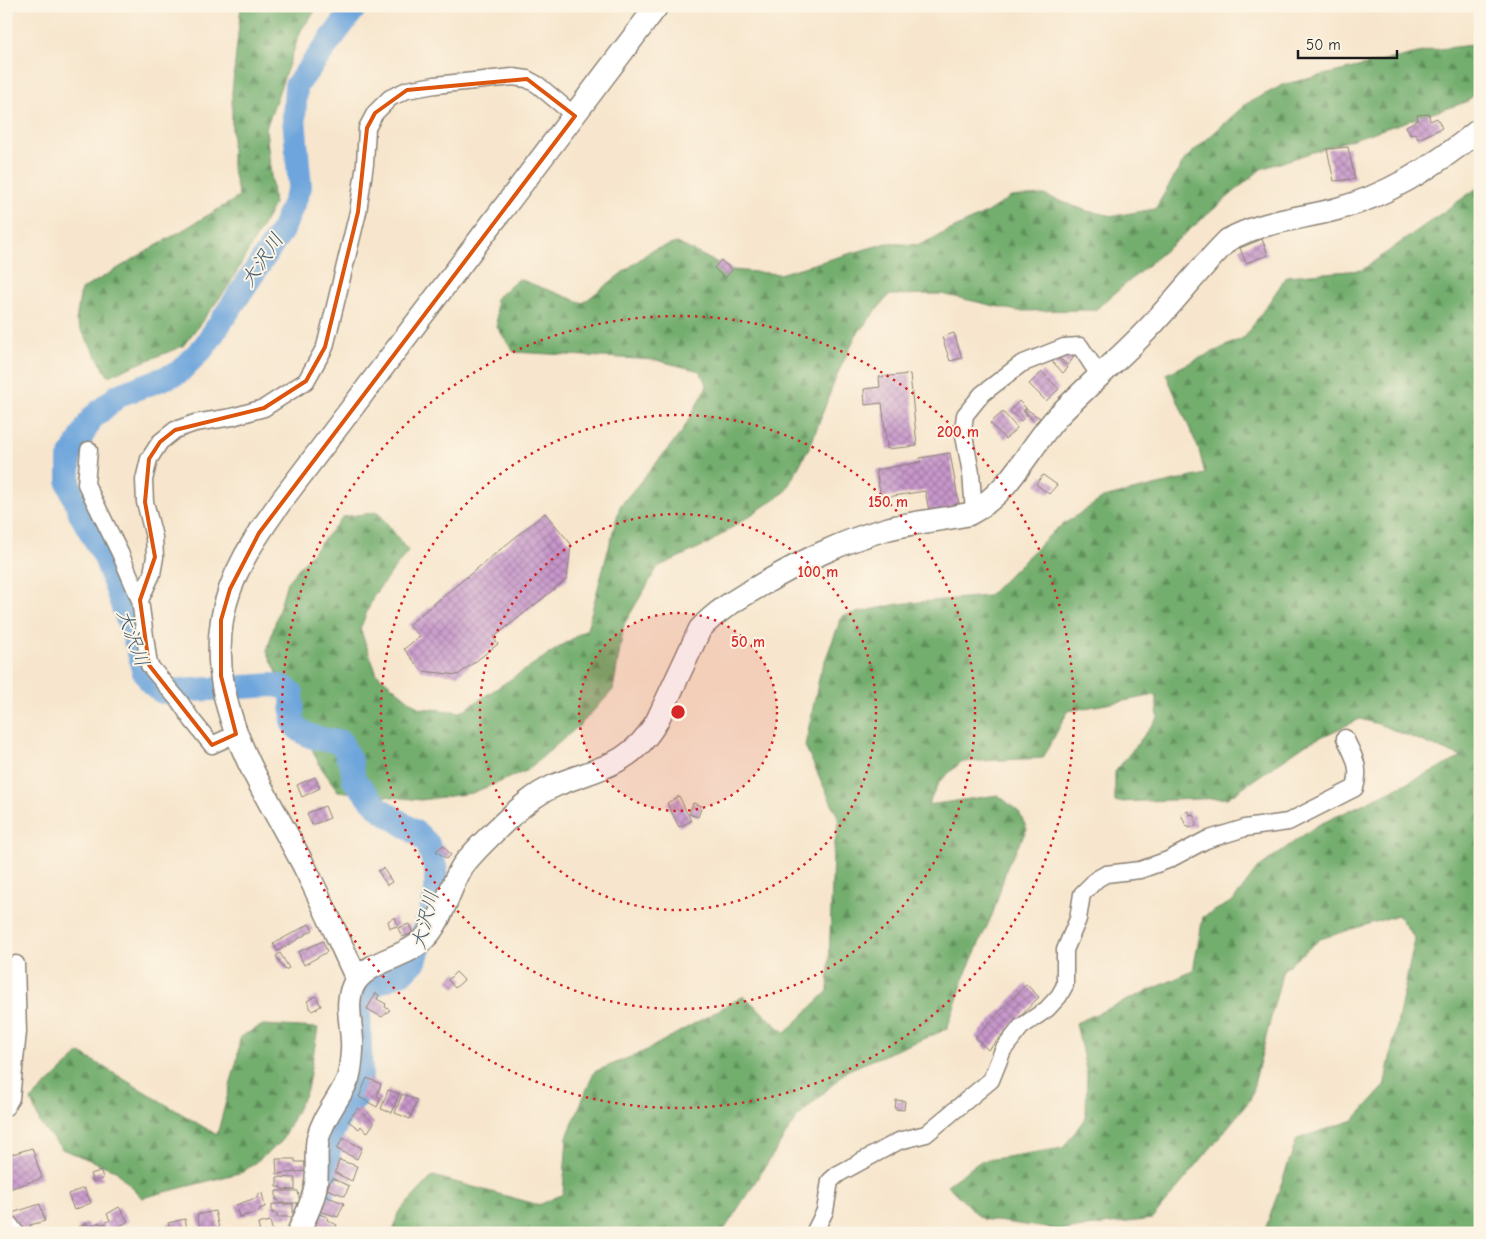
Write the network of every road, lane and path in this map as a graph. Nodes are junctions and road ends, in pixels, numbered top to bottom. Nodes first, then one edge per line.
1 (657, 6) edge
2 (575, 116) junction
3 (1480, 129) edge
4 (1099, 375) junction
5 (88, 450) dead end
6 (974, 512) junction
7 (140, 600) junction
8 (236, 734) junction
9 (1346, 738) dead end
10 (16, 964) dead end
11 (357, 979) junction
12 (6, 1107) edge
13 (6, 1220) edge
14 (16, 1233) edge
15 (298, 1233) edge
16 (814, 1233) edge

1 - 2 street
2 - 7 street
2 - 8 street
3 - 4 street
4 - 6 street
4 - 6 street
5 - 7 street
6 - 11 street
7 - 8 street
8 - 11 street
9 - 16 street
10 - 12 street
11 - 15 street
13 - 14 street

